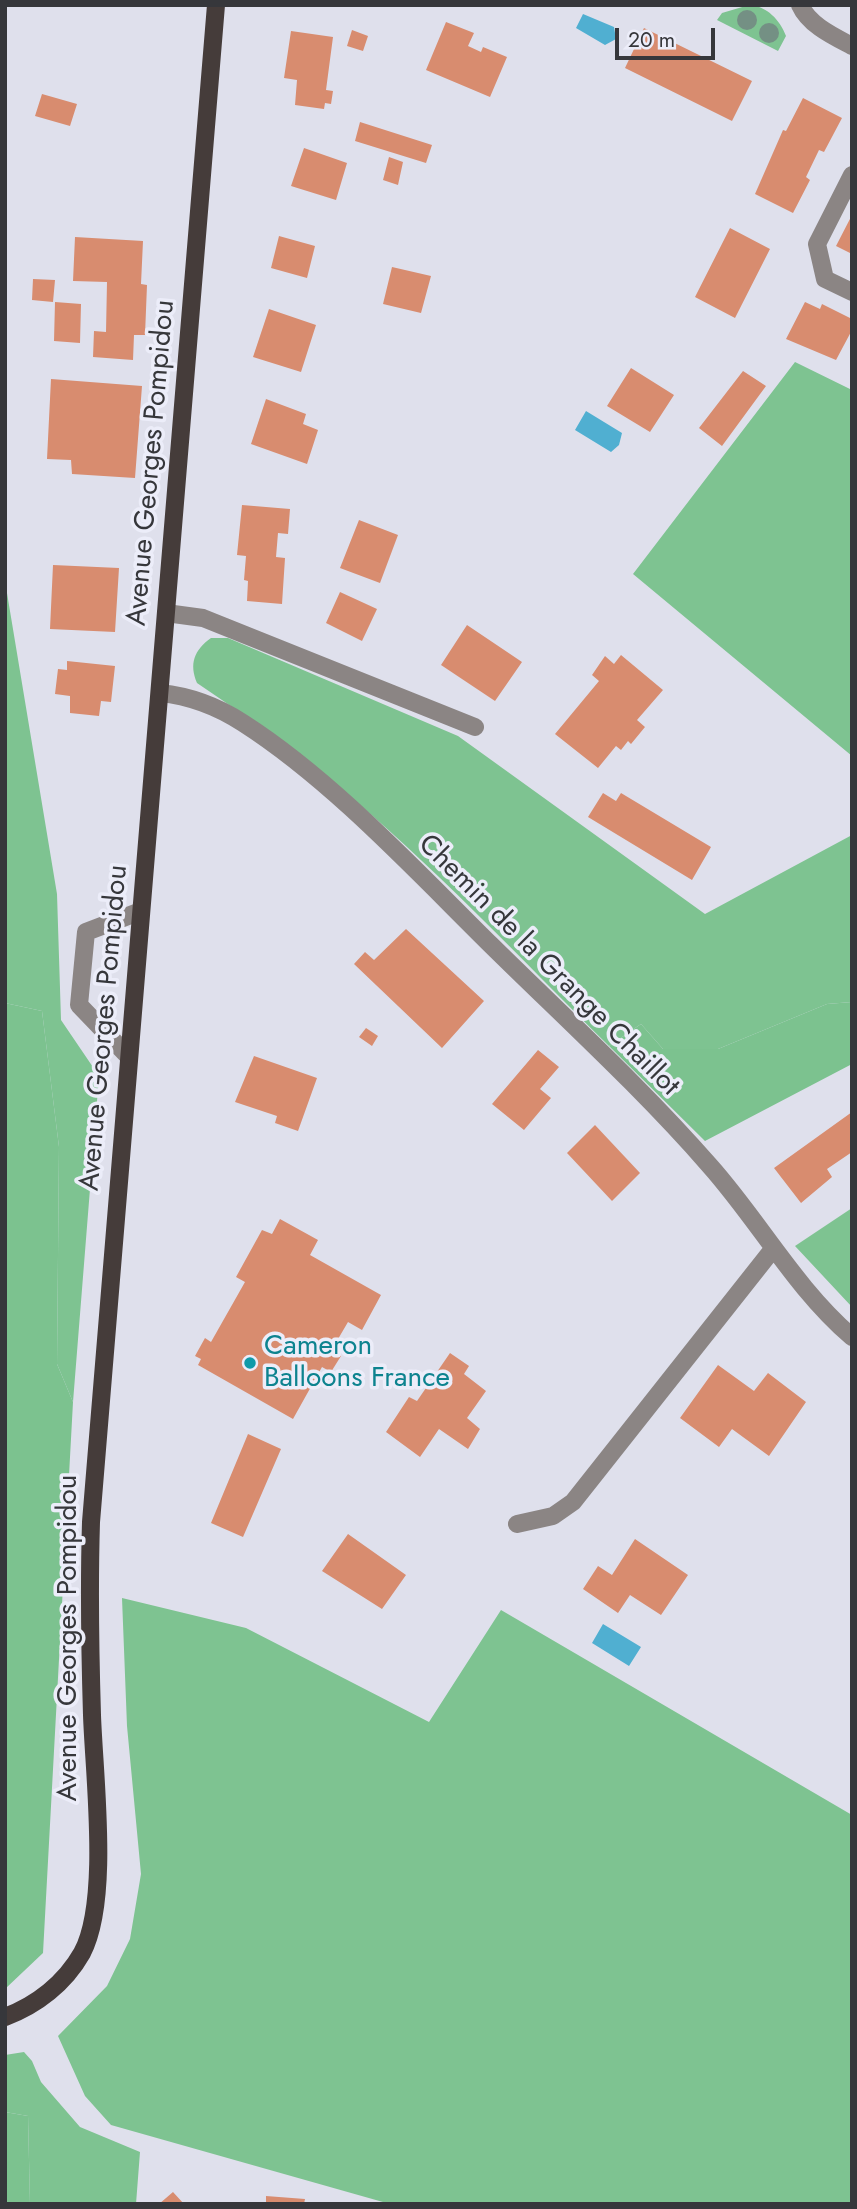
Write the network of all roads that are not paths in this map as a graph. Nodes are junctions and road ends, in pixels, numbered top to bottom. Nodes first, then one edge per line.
1 (216, 5) edge
2 (800, 5) edge
3 (852, 46) edge
4 (852, 175) edge
5 (852, 292) edge
6 (166, 613) junction
7 (160, 693) junction
8 (474, 727) dead end
9 (141, 911) junction
10 (129, 1057) junction
11 (773, 1249) junction
12 (852, 1337) edge
13 (517, 1524) dead end
14 (5, 2017) edge

1 - 6 main road, Avenue Georges Pompidou
2 - 3 street
4 - 5 street
6 - 7 main road, Avenue Georges Pompidou
6 - 8 street
7 - 9 main road, Avenue Georges Pompidou
7 - 11 street, Chemin de la Grange Chaillot
9 - 10 main road, Avenue Georges Pompidou
9 - 10 street
10 - 14 main road, Avenue Georges Pompidou
11 - 12 street, Chemin de la Grange Chaillot
11 - 13 street

